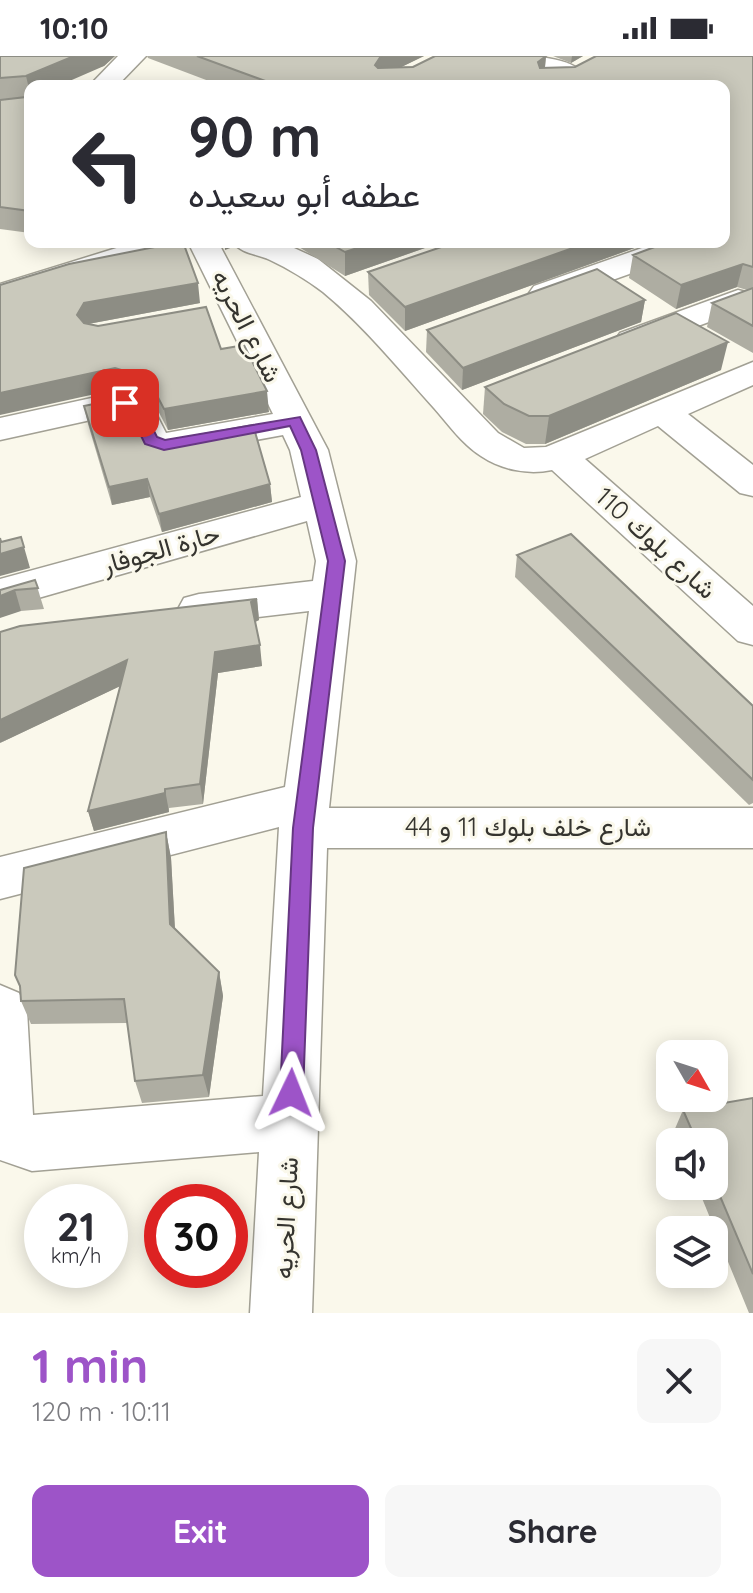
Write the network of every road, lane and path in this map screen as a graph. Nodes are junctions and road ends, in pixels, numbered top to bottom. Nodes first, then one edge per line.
1 (133, 56) edge
2 (521, 56) edge
3 (596, 62) edge
4 (108, 80) edge
5 (562, 80) edge
6 (149, 248) edge
7 (205, 248) edge
8 (272, 248) edge
9 (672, 248) edge
10 (597, 275) junction
11 (0, 294) edge
12 (738, 300) edge
13 (511, 306) edge
14 (651, 310) junction
15 (600, 352) edge
16 (736, 361) edge
17 (663, 412) junction
18 (295, 421) junction
19 (0, 429) edge
20 (551, 458) junction
21 (753, 484) edge
22 (322, 504) junction
23 (0, 594) edge
24 (332, 594) junction
25 (161, 613) edge
26 (753, 630) edge
27 (304, 814) junction
28 (753, 828) edge
29 (0, 878) edge
30 (0, 1010) edge
31 (290, 1122) junction
32 (281, 1313) edge

1 - 4 street
2 - 5 street
3 - 5 street
6 - 11 street
7 - 18 street, شارع الحريه
8 - 20 street
9 - 10 street
10 - 13 street
10 - 14 street
12 - 14 street
14 - 15 street
14 - 16 street
16 - 17 street
17 - 20 street
17 - 21 street
18 - 19 street
18 - 22 street, شارع الحريه
20 - 26 street, شارع بلوك 110
22 - 23 street, حارة الجوفار
22 - 24 street, شارع الحريه
24 - 25 street
24 - 27 street, شارع الحريه
27 - 28 street, شارع خلف بلوك 11 و 44
27 - 29 street, شارع خلف بلوك 11 و 44
27 - 31 street, شارع الحريه
30 - 31 street
31 - 32 street, شارع الحريه

